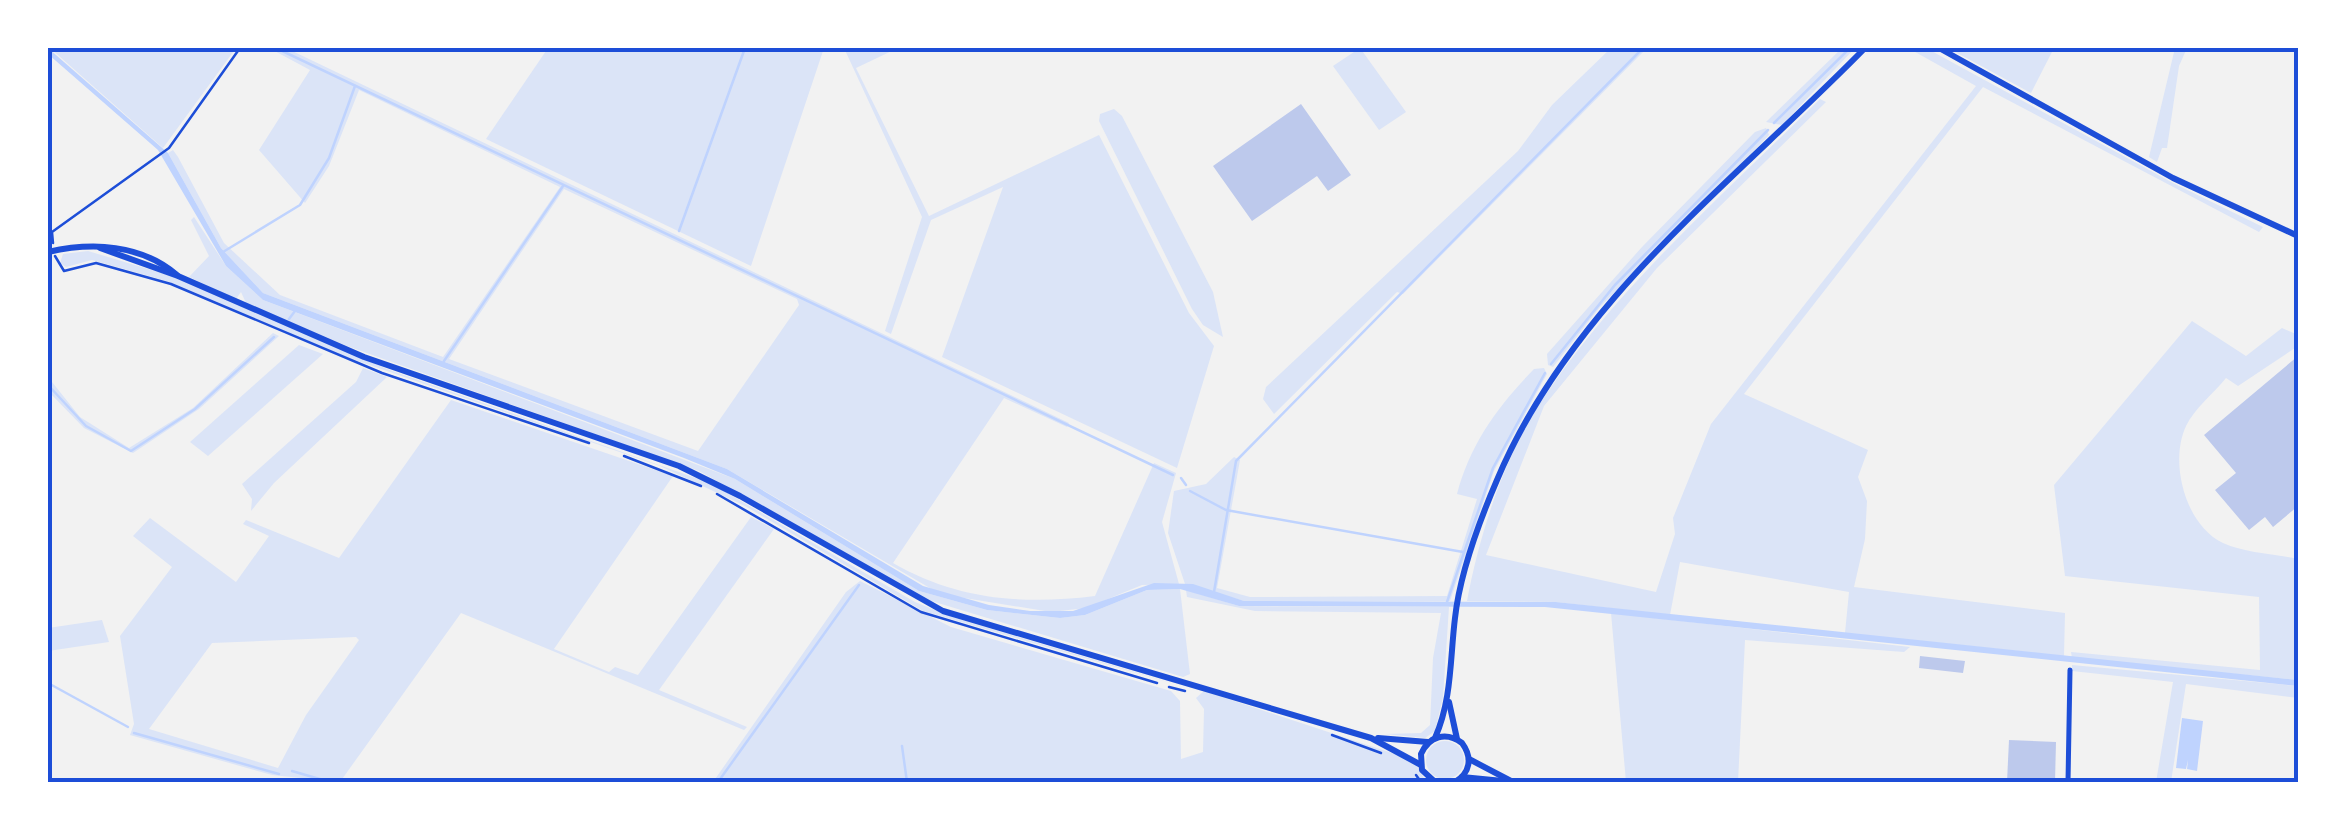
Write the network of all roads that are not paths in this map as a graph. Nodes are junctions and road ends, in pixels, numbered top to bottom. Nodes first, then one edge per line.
1 (1865, 48) edge
2 (1939, 48) edge
3 (2298, 236) edge
4 (100, 248) junction
5 (51, 252) edge
6 (178, 276) junction
7 (2070, 670) dead end
8 (1448, 696) junction
9 (1371, 738) junction
10 (1457, 739) junction
11 (1432, 740) junction
12 (1469, 758) junction
13 (1421, 765) junction
14 (1457, 781) edge
15 (1434, 782) edge
16 (1512, 782) edge
17 (2068, 782) edge

1 - 8 street
2 - 3 street
4 - 5 street
4 - 6 street
4 - 6 street
6 - 9 street
7 - 17 street
8 - 10 street
8 - 11 street
9 - 11 street
9 - 13 street
10 - 11 street
10 - 12 street
11 - 13 street
12 - 14 street
12 - 16 street
13 - 15 street
14 - 16 street

